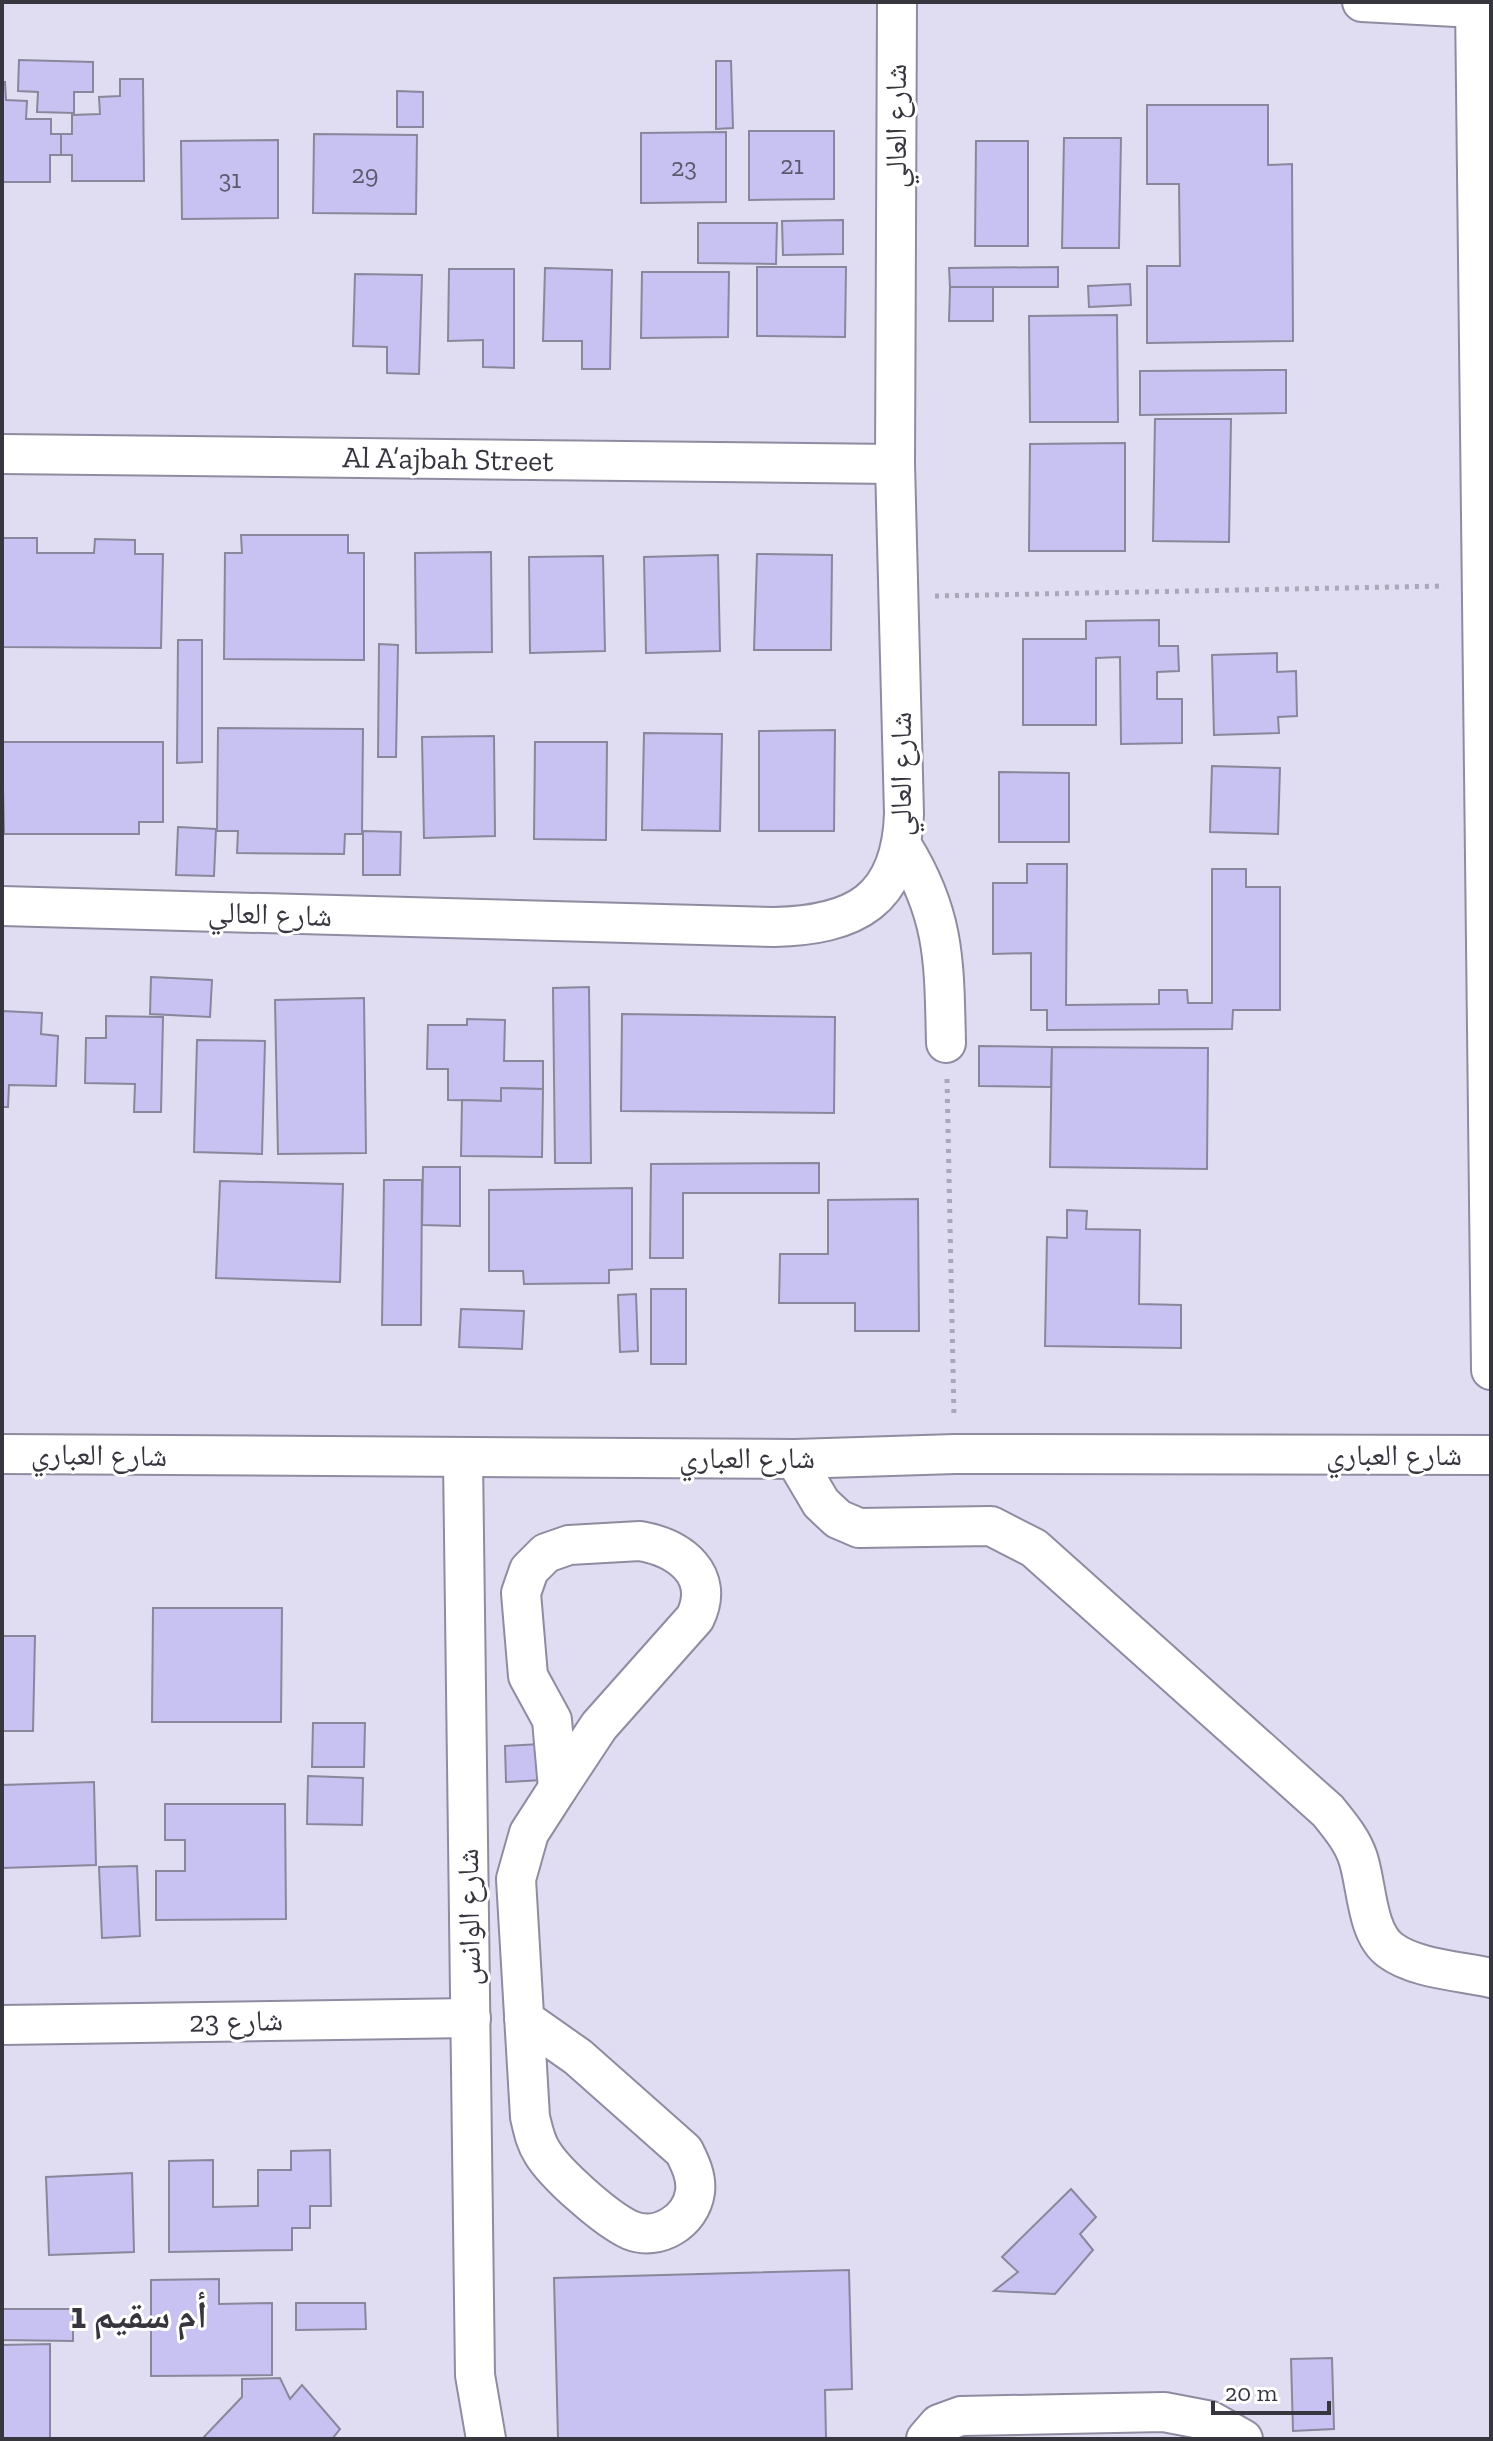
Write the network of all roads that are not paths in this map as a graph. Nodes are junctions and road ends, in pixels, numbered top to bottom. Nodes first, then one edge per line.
1 (897, 2) edge
2 (1362, 2) edge
3 (1475, 5) edge
4 (2, 454) edge
5 (895, 464) junction
6 (903, 847) junction
7 (2, 906) edge
8 (946, 1043) road end
9 (1491, 1370) edge
10 (2, 1454) edge
11 (1491, 1455) edge
12 (463, 1459) junction
13 (795, 1459) junction
14 (552, 1720) junction
15 (599, 1726) junction
16 (558, 1788) junction
17 (516, 1919) junction
18 (469, 1922) junction
19 (1491, 1978) edge
20 (471, 2018) junction
21 (524, 2019) junction
22 (2, 2025) edge
23 (578, 2057) junction
24 (529, 2096) junction
25 (475, 2375) junction
26 (466, 2439) edge
27 (486, 2439) edge
28 (926, 2439) edge
29 (1243, 2439) edge

1 - 5 street, شارع العالي
2 - 3 street
3 - 9 street
4 - 5 street, Al A’ajbah Street
5 - 6 street, شارع العالي
6 - 7 street, شارع العالي
6 - 8 street
10 - 12 street, شارع العباري
11 - 13 street, شارع العباري
12 - 13 street, شارع العباري
12 - 18 street, شارع الوانس
13 - 19 street
14 - 15 street
14 - 15 street
14 - 16 street
15 - 16 street
16 - 17 street
17 - 18 street
17 - 21 street
18 - 20 street, شارع الوانس
20 - 22 street, شارع 23
20 - 25 street, شارع الوانس
21 - 23 street
21 - 24 street
23 - 24 street
23 - 24 street
25 - 26 street, شارع الوانس
25 - 27 street, شارع الوانس
28 - 29 street

